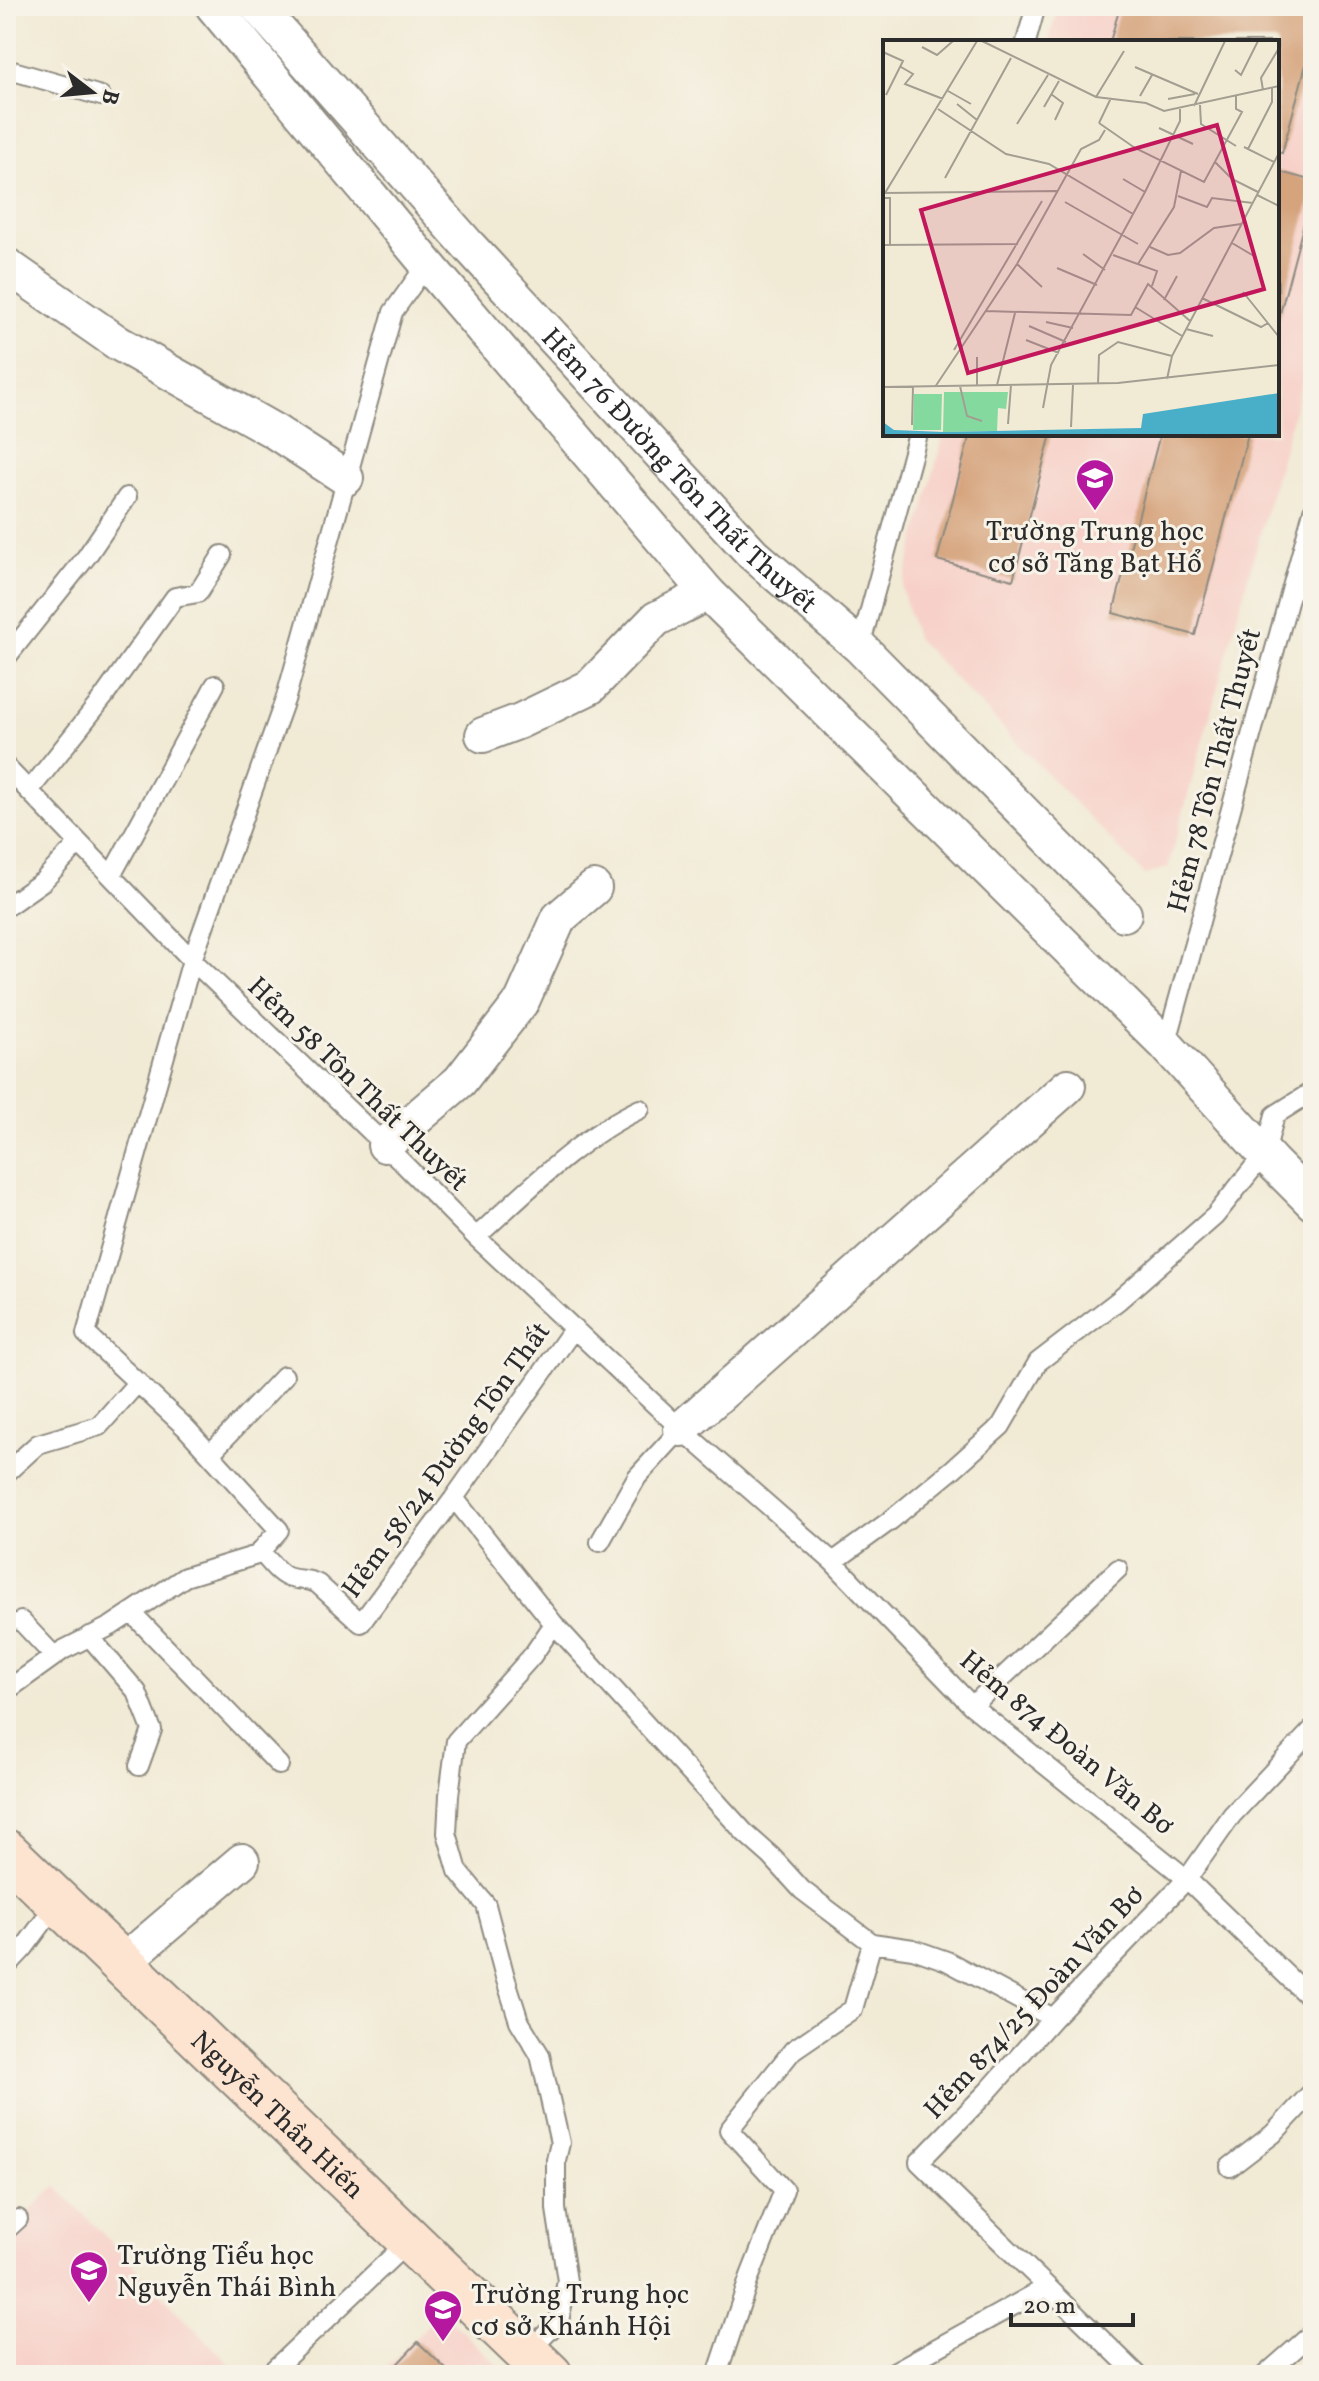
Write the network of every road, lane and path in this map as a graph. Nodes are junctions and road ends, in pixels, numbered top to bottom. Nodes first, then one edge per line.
1 (213, 6) edge
2 (257, 6) edge
3 (1036, 6) edge
4 (1027, 40) edge
5 (6, 69) edge
6 (101, 96) dead end
7 (427, 264) junction
8 (6, 265) edge
9 (917, 436) edge
10 (346, 478) junction
11 (127, 497) dead end
12 (1313, 511) edge
13 (222, 555) dead end
14 (708, 593) junction
15 (860, 647) junction
16 (6, 658) edge
17 (215, 685) dead end
18 (483, 735) dead end
19 (6, 767) edge
20 (29, 791) junction
21 (79, 843) junction
22 (111, 876) junction
23 (594, 888) dead end
24 (6, 907) edge
25 (1124, 914) dead end
26 (192, 960) junction
27 (1166, 1045) junction
28 (1068, 1086) dead end
29 (1313, 1091) edge
30 (640, 1109) dead end
31 (385, 1145) junction
32 (1265, 1153) junction
33 (1313, 1203) edge
34 (476, 1237) junction
35 (574, 1328) junction
36 (284, 1376) dead end
37 (138, 1382) junction
38 (681, 1429) junction
39 (210, 1454) junction
40 (6, 1473) edge
41 (454, 1498) junction
42 (600, 1542) dead end
43 (260, 1551) junction
44 (833, 1562) junction
45 (1118, 1569) dead end
46 (132, 1613) junction
47 (21, 1621) dead end
48 (554, 1624) junction
49 (89, 1636) junction
50 (54, 1656) junction
51 (6, 1691) edge
52 (972, 1706) junction
53 (1313, 1729) edge
54 (279, 1765) dead end
55 (139, 1766) dead end
56 (6, 1852) edge
57 (242, 1861) dead end
58 (1187, 1879) junction
59 (58, 1902) junction
60 (872, 1943) junction
61 (122, 1963) junction
62 (6, 1967) edge
63 (1313, 2001) edge
64 (1053, 2018) junction
65 (1313, 2091) edge
66 (1230, 2167) dead end
67 (410, 2240) junction
68 (1047, 2287) junction
69 (1313, 2333) edge
70 (539, 2364) edge
71 (268, 2375) edge
72 (717, 2375) edge
73 (888, 2375) edge
74 (1138, 2375) edge
75 (1265, 2375) edge

1 - 7 street
2 - 15 street, Hẻm 76 Đường Tôn Thất Thuyết
3 - 4 lane
5 - 6 lane
7 - 10 lane
7 - 14 street
8 - 10 street
9 - 15 lane
10 - 26 lane
11 - 16 lane
12 - 27 lane, Hẻm 78 Tôn Thất Thuyết
13 - 20 lane
14 - 18 street
14 - 27 street
15 - 25 street, Hẻm 76 Đường Tôn Thất Thuyết
17 - 22 lane
19 - 20 lane, Hẻm 58 Tôn Thất Thuyết
20 - 21 lane, Hẻm 58 Tôn Thất Thuyết
21 - 22 lane, Hẻm 58 Tôn Thất Thuyết
21 - 24 lane
22 - 26 lane, Hẻm 58 Tôn Thất Thuyết
23 - 31 street
26 - 31 lane, Hẻm 58 Tôn Thất Thuyết
26 - 37 lane
27 - 32 street
28 - 38 street
29 - 32 lane
30 - 34 lane
31 - 34 lane, Hẻm 58 Tôn Thất Thuyết
32 - 33 street
32 - 44 lane
34 - 35 lane, Hẻm 58 Tôn Thất Thuyết
35 - 38 lane, Hẻm 58 Tôn Thất Thuyết
35 - 41 lane, Hẻm 58/24 Đường Tôn Thất
36 - 39 lane
37 - 39 lane
37 - 40 lane
38 - 42 lane
38 - 44 lane, Hẻm 874 Đoàn Văn Bơ
39 - 43 lane
41 - 43 lane, Hẻm 58/24 Đường Tôn Thất
41 - 48 lane
43 - 46 lane
44 - 52 lane, Hẻm 874 Đoàn Văn Bơ
45 - 52 lane
46 - 49 lane
46 - 54 lane
47 - 50 lane
48 - 60 lane
48 - 70 lane
49 - 50 lane
49 - 55 lane
50 - 51 lane
52 - 58 lane, Hẻm 874 Đoàn Văn Bơ
53 - 58 lane, Hẻm 874/25 Đoàn Văn Bơ
56 - 59 street, Nguyễn Thần Hiến
57 - 61 street
58 - 63 lane, Hẻm 874 Đoàn Văn Bơ
58 - 64 lane, Hẻm 874/25 Đoàn Văn Bơ
59 - 61 street, Nguyễn Thần Hiến
59 - 62 lane
60 - 64 lane
60 - 72 lane
61 - 67 street, Nguyễn Thần Hiến
64 - 68 lane, Hẻm 874/25 Đoàn Văn Bơ
65 - 66 lane
67 - 70 street, Nguyễn Thần Hiến
67 - 71 lane
68 - 73 lane
68 - 74 lane
69 - 75 lane

